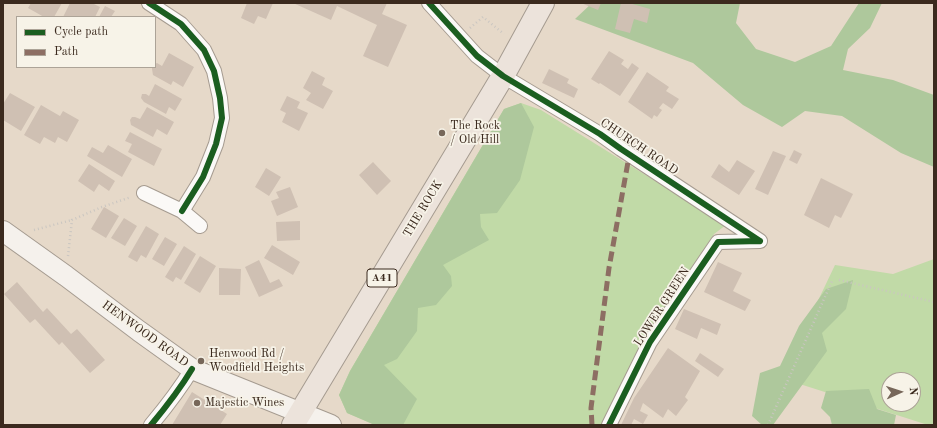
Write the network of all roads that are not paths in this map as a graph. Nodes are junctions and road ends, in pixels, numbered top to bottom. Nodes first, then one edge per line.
1 (149, 3) edge
2 (429, 3) edge
3 (543, 3) edge
4 (503, 76) junction
5 (144, 193) road end
6 (182, 211) junction
7 (200, 226) dead end
8 (7, 234) edge
9 (760, 241) joint
10 (192, 369) junction
11 (296, 419) edge
12 (151, 425) edge
13 (331, 425) edge
14 (609, 425) edge

1 - 6 street
2 - 4 street, CHURCH ROAD
3 - 4 highway, THE ROCK / A41
4 - 9 street, CHURCH ROAD
4 - 11 highway, THE ROCK / A41
5 - 6 street
6 - 7 street
8 - 10 main road, HENWOOD ROAD
9 - 14 street, LOWER GREEN
10 - 11 main road, HENWOOD ROAD
10 - 12 street
11 - 13 main road, HENWOOD ROAD

